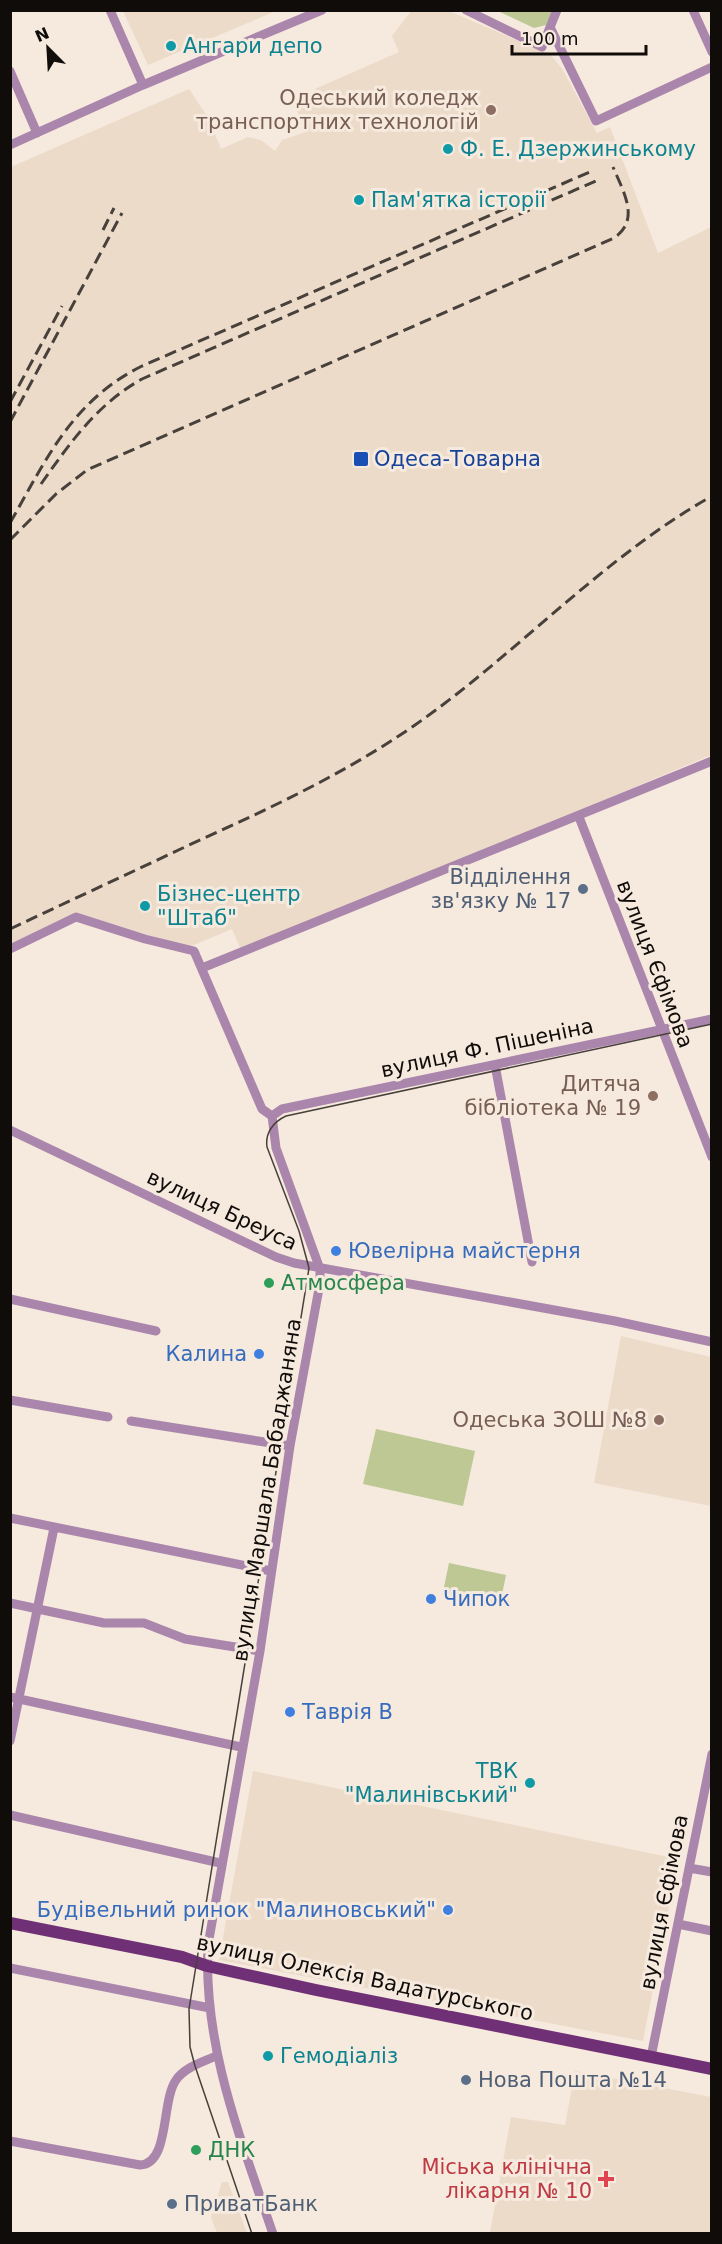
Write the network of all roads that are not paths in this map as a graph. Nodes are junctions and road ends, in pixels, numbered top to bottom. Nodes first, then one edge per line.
1 (110, 10) edge
2 (322, 10) edge
3 (466, 10) edge
4 (557, 10) edge
5 (693, 10) edge
6 (550, 27) junction
7 (711, 52) edge
8 (711, 67) edge
9 (10, 71) edge
10 (143, 85) junction
11 (37, 133) junction
12 (10, 145) edge
13 (711, 761) edge
14 (579, 816) junction
15 (10, 949) edge
16 (202, 968) junction
17 (711, 1019) edge
18 (661, 1030) junction
19 (495, 1065) junction
20 (272, 1116) junction
21 (10, 1130) edge
22 (711, 1158) edge
23 (532, 1262) dead end
24 (320, 1269) junction
25 (10, 1299) edge
26 (156, 1331) dead end
27 (711, 1342) edge
28 (10, 1400) edge
29 (108, 1417) dead end
30 (131, 1421) dead end
31 (290, 1446) junction
32 (10, 1518) edge
33 (54, 1528) junction
34 (271, 1571) junction
35 (10, 1603) edge
36 (39, 1610) junction
37 (260, 1651) junction
38 (15, 1698) edge
39 (10, 1741) edge
40 (241, 1747) junction
41 (711, 1754) edge
42 (10, 1815) edge
43 (220, 1863) junction
44 (689, 1868) junction
45 (711, 1872) edge
46 (10, 1923) edge
47 (678, 1924) junction
48 (711, 1931) edge
49 (207, 1966) junction
50 (10, 1968) edge
51 (210, 2008) junction
52 (216, 2056) junction
53 (651, 2057) junction
54 (711, 2069) edge
55 (10, 2141) edge
56 (273, 2234) edge

1 - 10 street
2 - 10 street
3 - 6 street
4 - 6 street
5 - 7 street
6 - 8 street
9 - 11 street
10 - 11 street
11 - 12 street
13 - 14 street
14 - 16 street
14 - 18 street, вулиця Єфімова
15 - 16 street, вулиця Маршала Бабаджаняна
16 - 20 street, вулиця Маршала Бабаджаняна
17 - 18 street, вулиця Ф. Пішеніна
18 - 19 street, вулиця Ф. Пішеніна
18 - 22 street, вулиця Єфімова
19 - 20 street, вулиця Ф. Пішеніна
19 - 23 street
20 - 24 street, вулиця Маршала Бабаджаняна
21 - 24 street, вулиця Бреуса
24 - 27 street, вулиця Бреуса
24 - 31 street, вулиця Маршала Бабаджаняна
25 - 26 street
28 - 29 street
30 - 31 street
31 - 34 street, вулиця Маршала Бабаджаняна
32 - 33 street
33 - 34 street
33 - 36 street
34 - 37 street, вулиця Маршала Бабаджаняна
35 - 36 street
36 - 37 street
36 - 38 street
37 - 40 street, вулиця Маршала Бабаджаняна
38 - 39 street
38 - 40 street
40 - 43 street, вулиця Маршала Бабаджаняна
41 - 44 street, вулиця Єфімова
42 - 43 street
43 - 49 street, вулиця Маршала Бабаджаняна
44 - 45 street
44 - 47 street, вулиця Єфімова
46 - 49 main road, вулиця Олексія Вадатурського
47 - 48 street
47 - 53 street, вулиця Єфімова
49 - 51 street, вулиця Маршала Бабаджаняна
49 - 53 main road, вулиця Олексія Вадатурського
50 - 51 street
51 - 52 street, вулиця Маршала Бабаджаняна
52 - 55 street
52 - 56 street, вулиця Маршала Бабаджаняна
53 - 54 main road, вулиця Олексія Вадатурського

